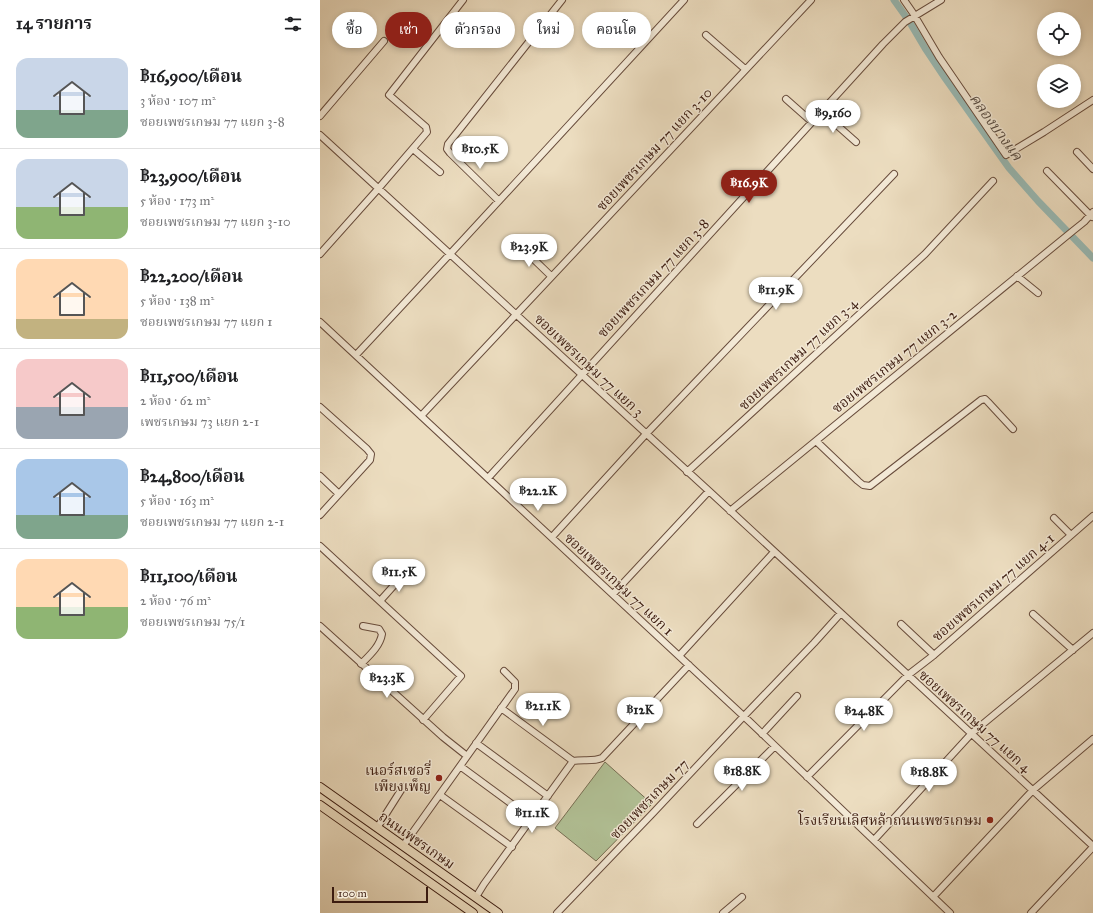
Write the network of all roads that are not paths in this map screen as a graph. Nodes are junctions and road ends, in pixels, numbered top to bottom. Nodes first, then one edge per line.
1 (463, 0) edge
2 (562, 0) edge
3 (684, 0) edge
4 (811, 0) edge
5 (904, 0) edge
6 (941, 0) edge
7 (915, 16) junction
8 (706, 35) dead end
9 (384, 41) dead end
10 (745, 69) junction
11 (786, 100) dead end
12 (1093, 100) edge
13 (822, 112) junction
14 (320, 116) edge
15 (812, 122) junction
16 (320, 135) edge
17 (856, 142) dead end
18 (412, 149) junction
19 (1077, 152) dead end
20 (1093, 169) edge
21 (1047, 171) dead end
22 (440, 172) dead end
23 (894, 174) dead end
24 (992, 181) dead end
25 (378, 189) junction
26 (499, 201) junction
27 (1092, 215) edge
28 (520, 246) dead end
29 (320, 254) edge
30 (450, 254) junction
31 (551, 276) junction
32 (1018, 276) junction
33 (1038, 293) dead end
34 (516, 315) junction
35 (320, 322) edge
36 (356, 355) junction
37 (581, 375) junction
38 (320, 407) edge
39 (421, 416) junction
40 (1013, 429) dead end
41 (646, 434) junction
42 (816, 441) junction
43 (687, 472) junction
44 (320, 476) edge
45 (488, 478) junction
46 (709, 492) junction
47 (339, 494) junction
48 (730, 511) junction
49 (320, 515) edge
50 (1093, 516) edge
51 (1054, 518) dead end
52 (1071, 535) junction
53 (552, 537) junction
54 (320, 546) edge
55 (774, 552) junction
56 (405, 574) dead end
57 (613, 594) junction
58 (380, 601) junction
59 (841, 613) junction
60 (1033, 614) dead end
61 (901, 624) dead end
62 (320, 626) edge
63 (363, 626) dead end
64 (1093, 633) edge
65 (1073, 650) junction
66 (679, 656) junction
67 (934, 656) junction
68 (361, 664) junction
69 (689, 665) junction
70 (504, 671) dead end
71 (908, 675) junction
72 (798, 696) dead end
73 (501, 708) junction
74 (744, 716) junction
75 (423, 720) junction
76 (762, 734) junction
77 (972, 734) junction
78 (1093, 740) edge
79 (476, 743) junction
80 (775, 746) junction
81 (467, 756) junction
82 (573, 761) junction
83 (460, 766) junction
84 (807, 776) junction
85 (320, 787) edge
86 (403, 787) dead end
87 (1033, 790) junction
88 (440, 795) junction
89 (548, 796) junction
90 (320, 805) edge
91 (532, 819) junction
92 (697, 824) dead end
93 (377, 828) junction
94 (874, 840) junction
95 (403, 846) junction
96 (1093, 846) edge
97 (512, 847) junction
98 (476, 897) junction
99 (742, 897) dead end
100 (933, 897) junction
101 (473, 913) edge
102 (498, 913) edge
103 (557, 913) edge
104 (723, 913) edge
105 (950, 913) edge
106 (1031, 913) edge

1 - 18 street
2 - 26 street
3 - 26 street
4 - 10 street, ซอยเพชรเกษม 77 แยก 3-10
5 - 7 street
6 - 7 street, ซอยเพชรเกษม 77 แยก 3-8
7 - 12 street
7 - 13 street, ซอยเพชรเกษม 77 แยก 3-8
8 - 10 street
9 - 14 street
10 - 31 street, ซอยเพชรเกษม 77 แยก 3-10
11 - 15 street
13 - 15 street, ซอยเพชรเกษม 77 แยก 3-8
13 - 17 street
15 - 37 street, ซอยเพชรเกษม 77 แยก 3-8
16 - 25 street, ซอยเพชรเกษม 77 แยก 3
18 - 22 street
18 - 25 street
19 - 20 street
21 - 27 street
23 - 41 street
24 - 43 street, ซอยเพชรเกษม 77 แยก 3-4
25 - 29 street
25 - 30 street, ซอยเพชรเกษม 77 แยก 3
26 - 30 street
27 - 32 street, ซอยเพชรเกษม 77 แยก 3-2
28 - 31 street
30 - 34 street, ซอยเพชรเกษม 77 แยก 3
30 - 36 street
31 - 34 street, ซอยเพชรเกษม 77 แยก 3-10
32 - 33 street
32 - 42 street, ซอยเพชรเกษม 77 แยก 3-2
34 - 37 street, ซอยเพชรเกษม 77 แยก 3
34 - 39 street, ซอยเพชรเกษม 77 แยก 3-10
35 - 36 street, ซอยเพชรเกษม 77 แยก 1
36 - 39 street, ซอยเพชรเกษม 77 แยก 1
37 - 41 street, ซอยเพชรเกษม 77 แยก 3
37 - 45 street, ซอยเพชรเกษม 77 แยก 3-8
38 - 47 street
39 - 45 street, ซอยเพชรเกษม 77 แยก 1
40 - 42 street
41 - 43 street, ซอยเพชรเกษม 77 แยก 3
41 - 53 street
42 - 48 street, ซอยเพชรเกษม 77 แยก 3-2
43 - 46 street, ซอยเพชรเกษม 77 แยก 3
44 - 47 street
45 - 53 street, ซอยเพชรเกษม 77 แยก 1
46 - 48 street, ซอยเพชรเกษม 77 แยก 3
46 - 57 street
47 - 49 street
48 - 55 street, ซอยเพชรเกษม 77 แยก 3
50 - 52 street, ซอยเพชรเกษม 77 แยก 4-1
51 - 52 street
52 - 67 street, ซอยเพชรเกษม 77 แยก 4-1
53 - 57 street, ซอยเพชรเกษม 77 แยก 1
54 - 58 street
55 - 59 street, ซอยเพชรเกษม 77 แยก 3
55 - 66 street
56 - 58 street
57 - 66 street, ซอยเพชรเกษม 77 แยก 1
58 - 75 street
59 - 71 street, ซอยเพชรเกษม 77 แยก 4
59 - 74 street, ซอยเพชรเกษม 77
60 - 65 street
61 - 67 street
62 - 68 street
63 - 68 street
64 - 65 street
65 - 77 street
66 - 69 street, ซอยเพชรเกษม 77 แยก 1
67 - 71 street, ซอยเพชรเกษม 77 แยก 4-1
68 - 75 street
69 - 74 street, ซอยเพชรเกษม 77 แยก 1
69 - 82 street
70 - 73 street
71 - 77 street, ซอยเพชรเกษม 77 แยก 4
71 - 84 street, ซอยเพชรเกษม 77 แยก 4-1
72 - 76 street
73 - 79 street
73 - 82 street
74 - 76 street, ซอยเพชรเกษม 77 แยก 1
74 - 103 street, ซอยเพชรเกษม 77
75 - 81 street
76 - 80 street, ซอยเพชรเกษม 77 แยก 1
77 - 87 street, ซอยเพชรเกษม 77 แยก 4
77 - 94 street
78 - 87 street
79 - 81 street
79 - 89 street
80 - 84 street, ซอยเพชรเกษม 77 แยก 1
80 - 92 street
81 - 83 street
82 - 89 street
83 - 88 street
83 - 91 street
84 - 94 street, ซอยเพชรเกษม 77 แยก 1
85 - 93 main road, ถนนเพชรเกษม
86 - 93 street
87 - 96 street, ซอยเพชรเกษม 77 แยก 4
87 - 100 street
88 - 95 street
88 - 97 street
89 - 91 street
90 - 101 main road, ถนนเพชรเกษม
91 - 97 street
93 - 95 main road, ถนนเพชรเกษม
94 - 100 street, ซอยเพชรเกษม 77 แยก 1
95 - 98 main road, ถนนเพชรเกษม
96 - 106 street
97 - 98 street
98 - 102 main road, ถนนเพชรเกษม
99 - 104 street
100 - 105 street, ซอยเพชรเกษม 77 แยก 1

